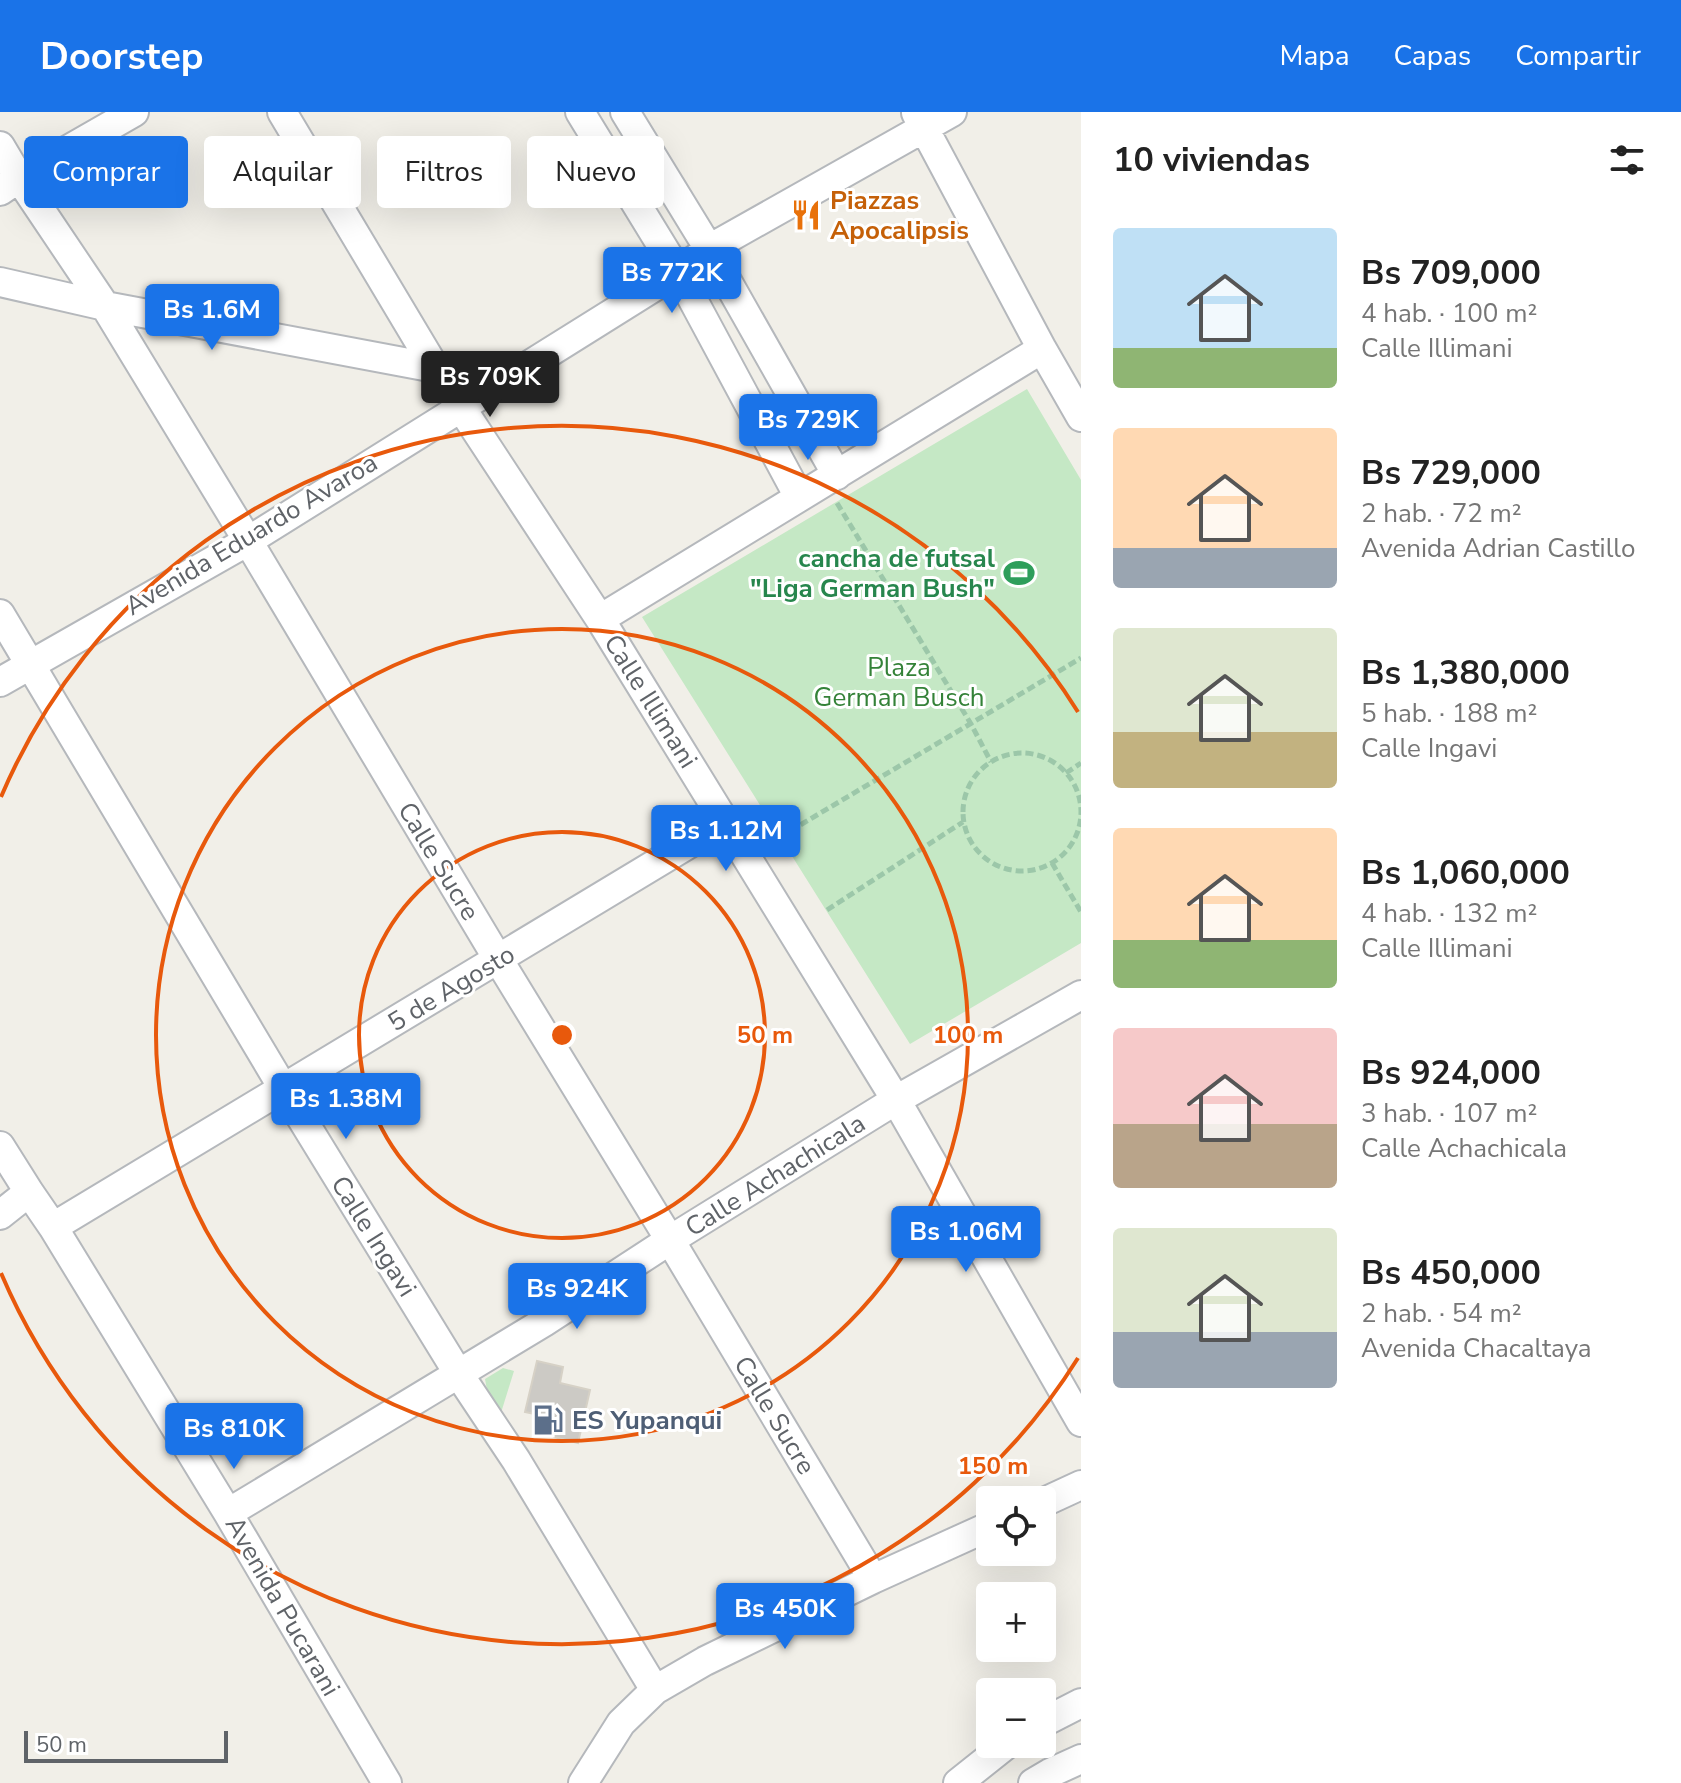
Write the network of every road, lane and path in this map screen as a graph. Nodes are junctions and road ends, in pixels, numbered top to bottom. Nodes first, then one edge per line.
1 (134, 112) edge
2 (282, 112) edge
3 (580, 112) edge
4 (625, 112) edge
5 (952, 112) edge
6 (920, 120) edge
7 (0, 146) edge
8 (9, 184) edge
9 (709, 249) junction
10 (678, 272) junction
11 (0, 282) edge
12 (105, 306) junction
13 (1042, 349) junction
14 (435, 368) junction
15 (461, 407) junction
16 (1081, 417) edge
17 (836, 488) junction
18 (799, 497) junction
19 (248, 541) junction
20 (0, 614) edge
21 (600, 619) junction
22 (1081, 658) edge
23 (31, 663) junction
24 (0, 682) edge
25 (971, 724) junction
26 (991, 762) junction
27 (1081, 763) edge
28 (1066, 773) junction
29 (725, 822) junction
30 (963, 822) junction
31 (780, 837) dead end
32 (1052, 863) junction
33 (827, 910) dead end
34 (1081, 912) edge
35 (498, 959) junction
36 (1081, 995) edge
37 (283, 1088) junction
38 (896, 1100) junction
39 (0, 1146) edge
40 (29, 1192) junction
41 (0, 1215) edge
42 (53, 1227) junction
43 (670, 1240) junction
44 (458, 1373) junction
45 (1081, 1422) edge
46 (1081, 1485) edge
47 (1056, 1497) edge
48 (228, 1513) junction
49 (976, 1532) edge
50 (873, 1579) junction
51 (655, 1690) junction
52 (1081, 1703) edge
53 (1056, 1716) edge
54 (991, 1758) edge
55 (1081, 1759) edge
56 (969, 1778) edge
57 (387, 1783) edge
58 (583, 1783) edge
59 (1033, 1783) edge

1 - 8 street
2 - 14 street, Calle Illimani
3 - 10 street
4 - 9 street
5 - 6 street, Avenida Eduardo Avaroa
6 - 9 street, Avenida Eduardo Avaroa
6 - 13 street
7 - 8 street, Calle Sucre
8 - 12 street, Calle Sucre
9 - 10 street, Avenida Eduardo Avaroa
9 - 17 street
10 - 15 street, Avenida Eduardo Avaroa
10 - 18 street
11 - 12 street
12 - 14 street
12 - 19 street, Calle Sucre
13 - 16 street
13 - 17 street
14 - 15 street, Calle Illimani
15 - 19 street, Avenida Eduardo Avaroa
15 - 21 street, Calle Illimani
17 - 18 street
17 - 25 path
18 - 21 street
19 - 23 street, Avenida Eduardo Avaroa
19 - 35 street, Calle Sucre
20 - 23 street, Calle Ingavi
21 - 29 street, Calle Illimani
22 - 25 path
23 - 24 street, Avenida Eduardo Avaroa
23 - 37 street, Calle Ingavi
25 - 26 path
25 - 31 path
26 - 28 path
26 - 30 path
27 - 28 path
28 - 32 path
29 - 35 street, 5 de Agosto
29 - 38 street, Calle Illimani
30 - 32 path
30 - 33 path
32 - 34 path
35 - 37 street, 5 de Agosto
35 - 43 street, Calle Sucre
36 - 38 street, Calle Achachicala
37 - 42 street, 5 de Agosto
37 - 44 street, Calle Ingavi
38 - 43 street, Calle Achachicala
38 - 45 street, Calle Illimani
39 - 40 street, Avenida Pucarani
40 - 41 street
40 - 42 street, Avenida Pucarani
42 - 48 street, Avenida Pucarani
43 - 44 street, Calle Achachicala
43 - 50 street, Calle Sucre
44 - 48 street, Calle Achachicala
44 - 51 street, Calle Ingavi
46 - 47 street
48 - 57 street, Avenida Pucarani
49 - 50 street
50 - 51 street
51 - 58 street
52 - 53 street
54 - 56 street
55 - 59 street

